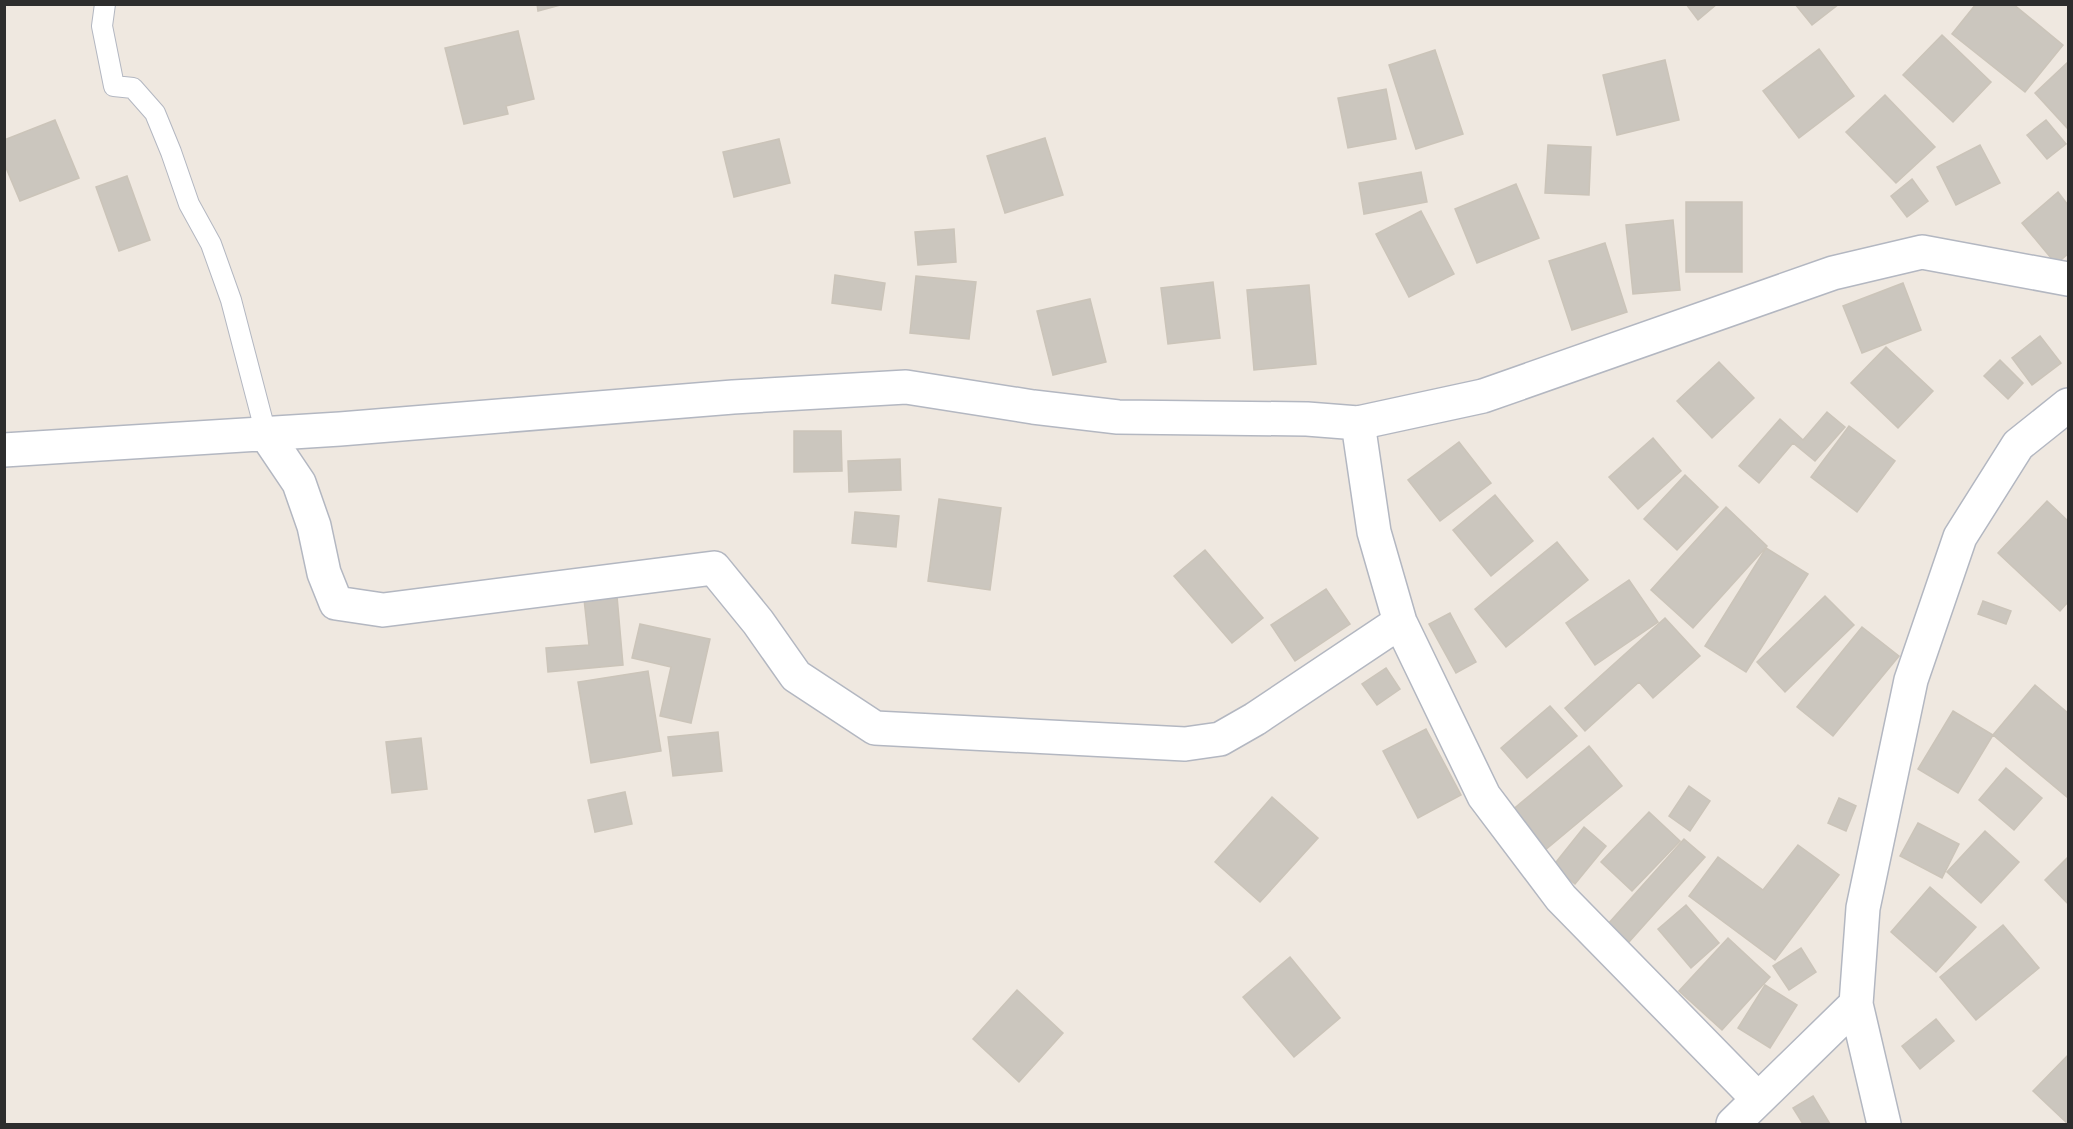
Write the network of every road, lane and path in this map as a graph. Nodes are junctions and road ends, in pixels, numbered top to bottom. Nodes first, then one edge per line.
1 (105, 4) edge
2 (2068, 279) edge
3 (2068, 405) edge
4 (1358, 423) junction
5 (266, 434) junction
6 (4, 450) edge
7 (1400, 622) junction
8 (1856, 1004) junction
9 (1758, 1099) junction
10 (1733, 1125) edge
11 (1884, 1125) edge

1 - 5 lane
2 - 4 street
3 - 8 street
4 - 5 street
4 - 7 street
5 - 6 street
5 - 7 street
7 - 9 street
8 - 9 street
8 - 11 street
9 - 10 street

